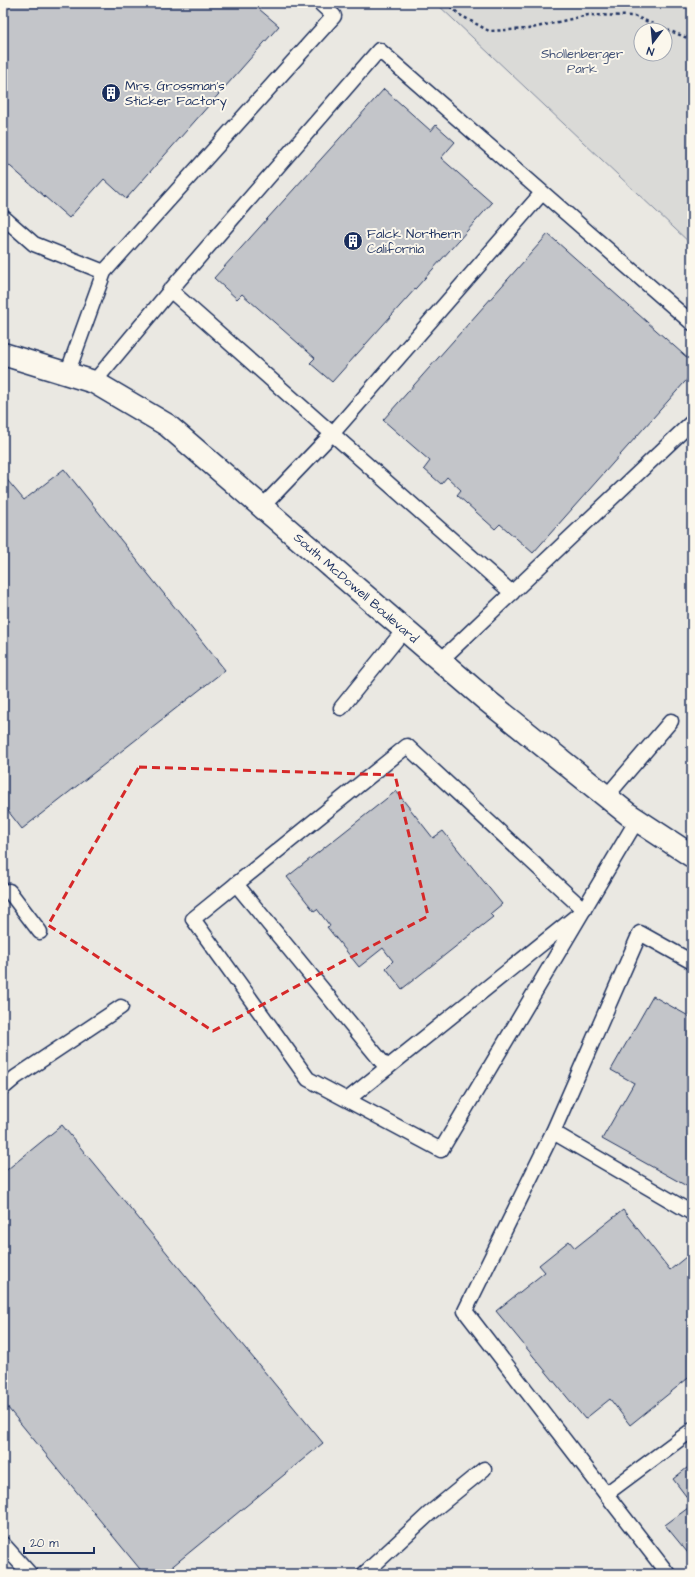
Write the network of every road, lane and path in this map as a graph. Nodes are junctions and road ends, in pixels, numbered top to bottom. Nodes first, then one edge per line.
1 (320, 3) edge
2 (446, 3) edge
3 (692, 40) edge
4 (542, 193) junction
5 (3, 217) edge
6 (104, 272) junction
7 (170, 290) junction
8 (692, 323) edge
9 (3, 354) edge
10 (67, 374) junction
11 (94, 382) junction
12 (692, 422) edge
13 (332, 434) junction
14 (262, 507) junction
15 (512, 593) junction
16 (404, 630) junction
17 (440, 661) junction
18 (341, 708) dead end
19 (671, 721) dead end
20 (606, 797) junction
21 (637, 820) junction
22 (692, 856) edge
23 (236, 884) junction
24 (9, 891) dead end
25 (584, 910) junction
26 (40, 932) dead end
27 (692, 962) edge
28 (121, 1007) dead end
29 (387, 1068) junction
30 (3, 1088) edge
31 (347, 1100) junction
32 (553, 1132) junction
33 (692, 1214) edge
34 (692, 1430) edge
35 (484, 1469) dead end
36 (606, 1494) junction
37 (3, 1544) edge
38 (30, 1574) edge
39 (364, 1574) edge
40 (668, 1574) edge

1 - 6 lane
2 - 3 path
4 - 7 lane
4 - 8 lane
4 - 13 lane
5 - 6 lane
6 - 10 lane
7 - 11 lane
7 - 13 lane
9 - 10 street, South McDowell Boulevard
10 - 11 street, South McDowell Boulevard
11 - 14 street, South McDowell Boulevard
12 - 15 lane
13 - 14 lane
13 - 15 lane
14 - 16 street, South McDowell Boulevard
15 - 17 lane
16 - 17 street, South McDowell Boulevard
16 - 18 lane
17 - 20 street, South McDowell Boulevard
19 - 20 lane
20 - 21 street, South McDowell Boulevard
21 - 22 street, South McDowell Boulevard
21 - 25 lane
23 - 25 lane
23 - 29 lane
23 - 31 lane
24 - 26 lane
25 - 29 lane
25 - 31 lane
27 - 32 lane
28 - 30 lane
29 - 31 lane
32 - 33 lane
32 - 36 lane
34 - 36 lane
35 - 39 lane
36 - 40 lane
37 - 38 lane

